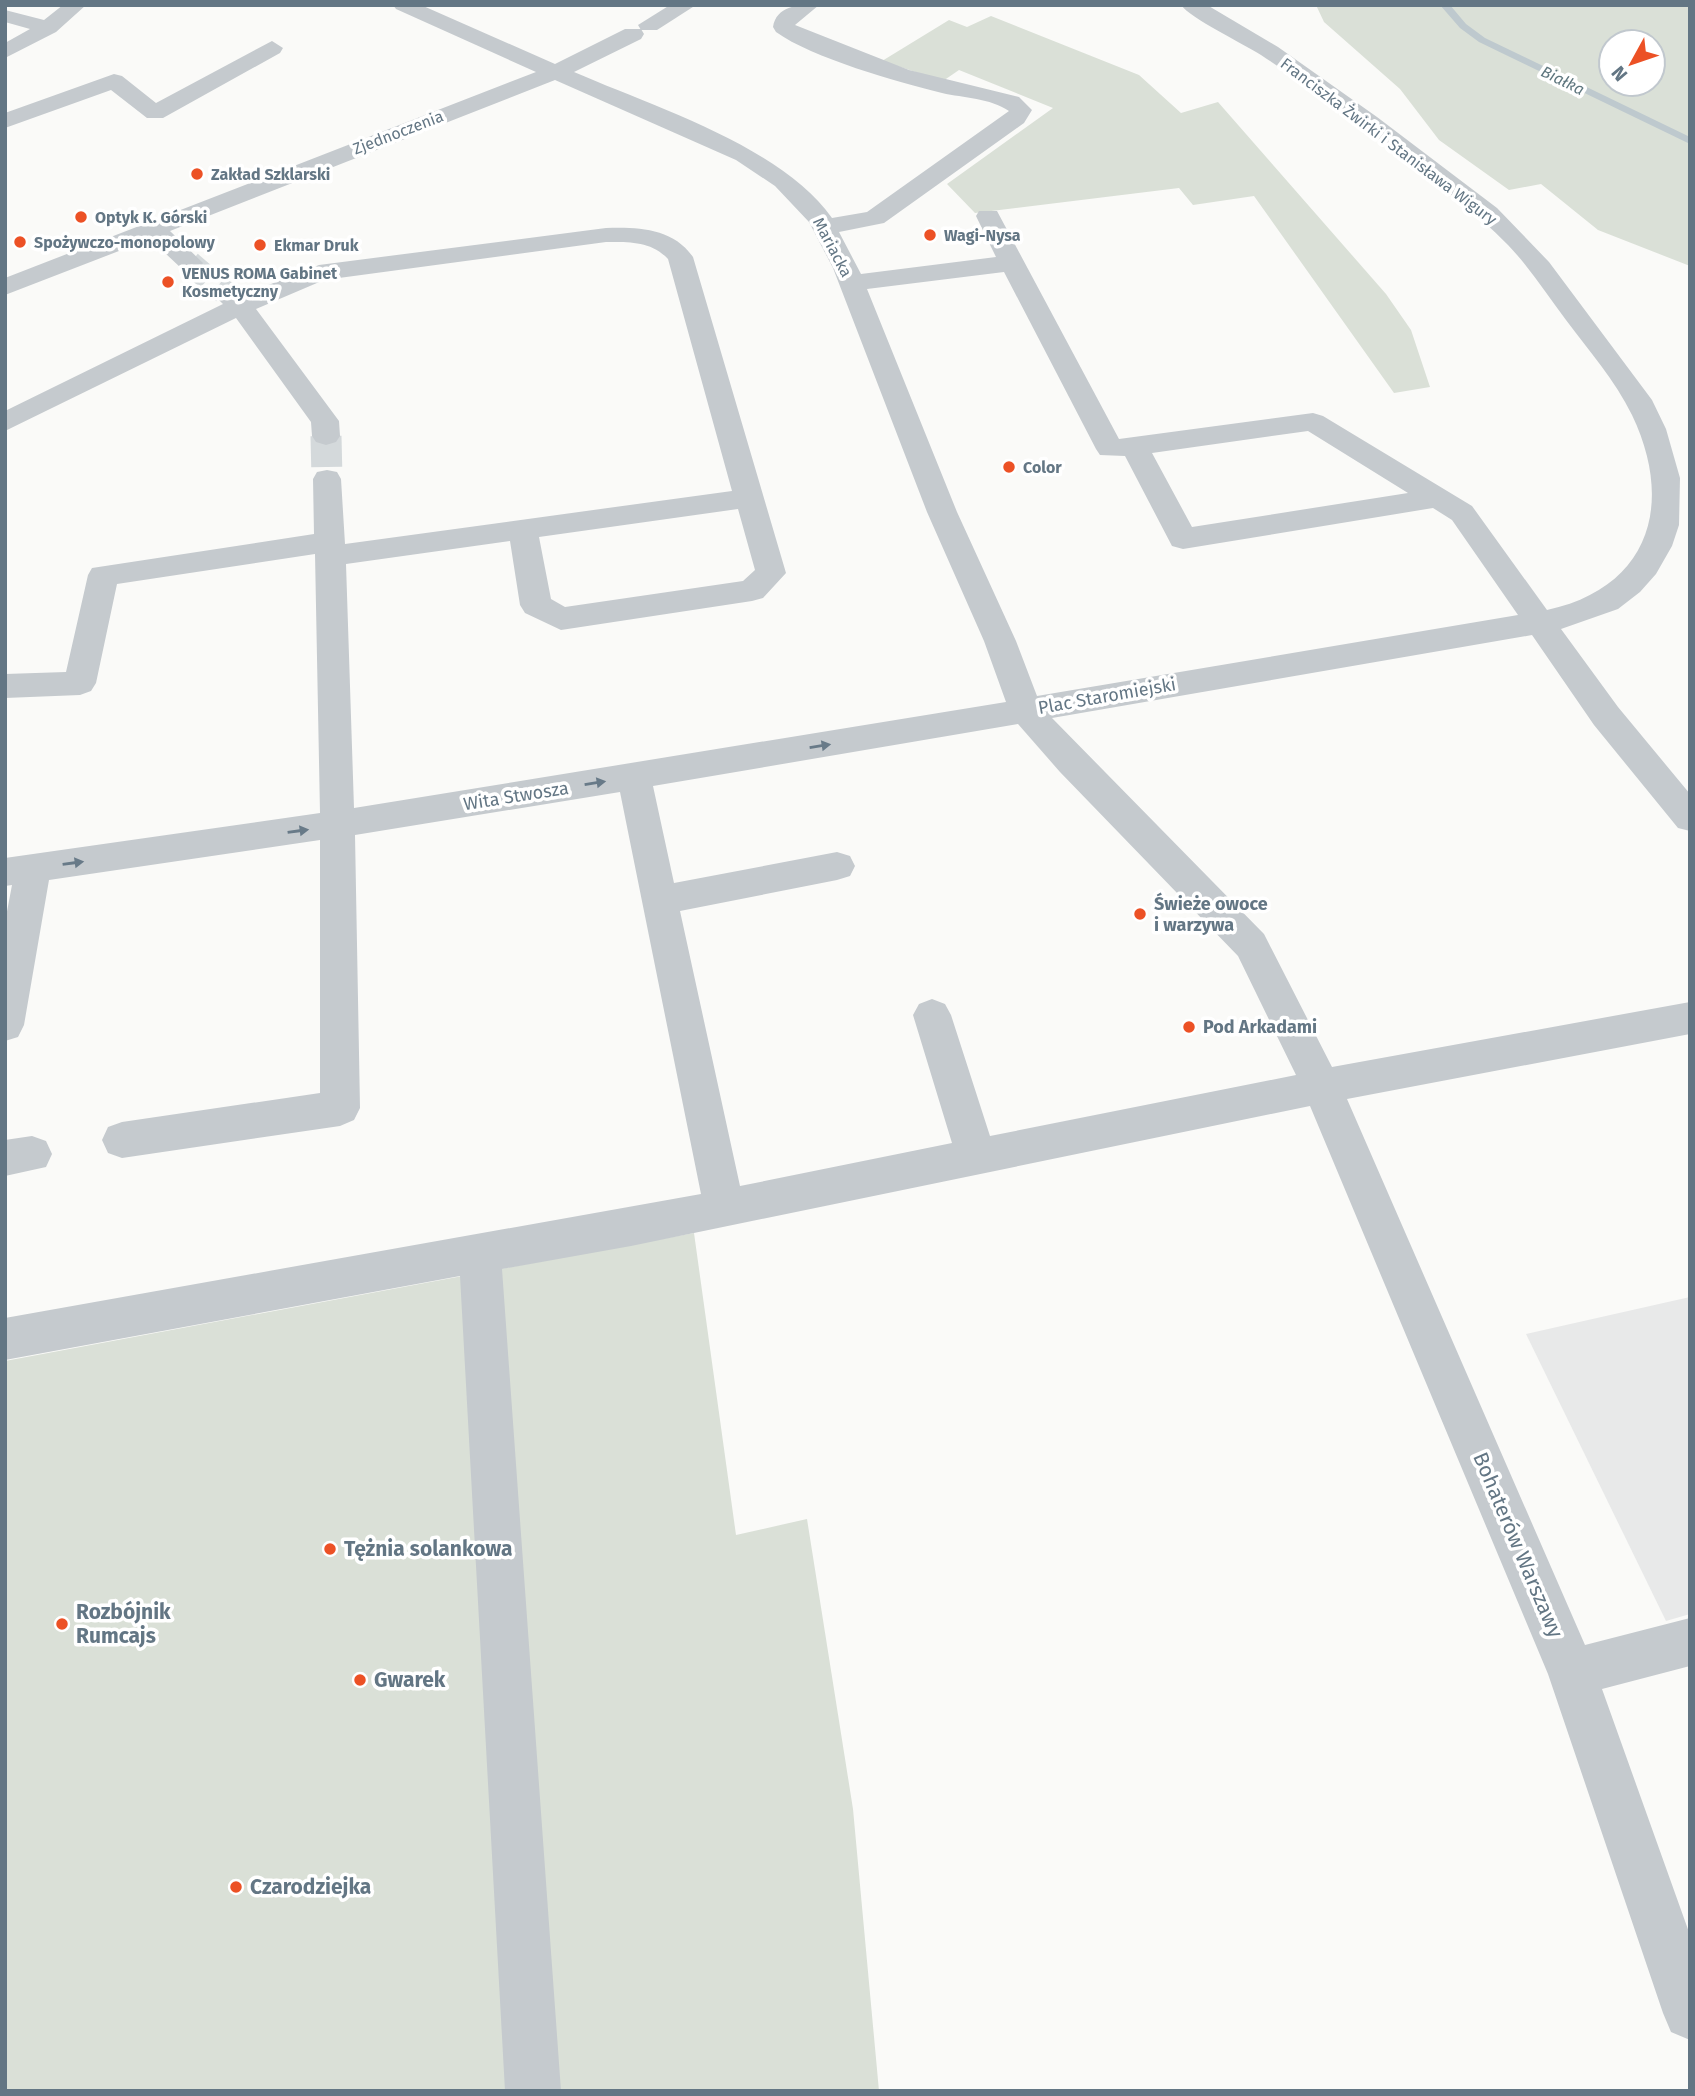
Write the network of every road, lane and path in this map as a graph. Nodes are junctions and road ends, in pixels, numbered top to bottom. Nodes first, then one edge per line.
1 (76, 5) edge
2 (402, 5) edge
3 (636, 5) edge
4 (685, 5) edge
5 (809, 5) edge
6 (1191, 5) edge
7 (5, 16) edge
8 (649, 25) junction
9 (48, 27) junction
10 (272, 48) dead end
11 (5, 52) edge
12 (556, 72) junction
13 (5, 121) edge
14 (988, 216) dead end
15 (824, 227) junction
16 (153, 229) junction
17 (190, 263) tunnel mouth
18 (1012, 263) junction
19 (852, 283) junction
20 (5, 287) edge
21 (232, 299) junction
22 (5, 422) edge
23 (326, 436) tunnel mouth
24 (1134, 446) junction
25 (327, 479) tunnel mouth
26 (749, 498) junction
27 (1437, 498) junction
28 (523, 529) junction
29 (330, 549) junction
30 (1541, 622) junction
31 (5, 686) edge
32 (1026, 711) junction
33 (634, 776) junction
34 (1690, 818) edge
35 (335, 826) junction
36 (837, 866) dead end
37 (19, 870) edge
38 (660, 900) junction
39 (932, 1014) dead end
40 (1690, 1018) edge
41 (5, 1025) edge
42 (1322, 1087) junction
43 (122, 1140) dead end
44 (976, 1156) junction
45 (724, 1206) junction
46 (480, 1253) junction
47 (5, 1339) edge
48 (1690, 1642) edge
49 (1572, 1673) junction
50 (1690, 2013) edge
51 (533, 2091) edge

1 - 9 street
2 - 12 street, Mariacka
3 - 8 street
4 - 8 street, Zjednoczenia
5 - 15 street
6 - 30 street, Franciszka Żwirki i Stanisława Wigury
7 - 9 street
8 - 12 street, Zjednoczenia
9 - 11 street
10 - 13 street
12 - 15 street, Mariacka
12 - 16 street, Zjednoczenia
14 - 18 street
15 - 19 street, Mariacka
16 - 17 street
16 - 20 street, Zjednoczenia
18 - 19 street
18 - 24 street
19 - 32 street, Mariacka
21 - 22 street
21 - 23 street
21 - 26 street
24 - 27 street
24 - 27 street
25 - 29 street
26 - 28 street
26 - 28 street
27 - 30 street
28 - 29 street
29 - 31 street
29 - 35 street
30 - 32 street, Plac Staromiejski
30 - 34 street
33 -> 32 street, Wita Stwosza
32 - 42 street, Plac Staromiejski
35 -> 33 street, Wita Stwosza
33 - 38 street
37 -> 35 street, Wita Stwosza
35 - 43 street
36 - 38 street
37 - 41 street
38 - 45 street
39 - 44 street
40 - 42 street
42 - 44 street
42 - 49 street, Bohaterów Warszawy
44 - 45 street
45 - 46 street
46 - 47 street
46 - 51 street
48 - 49 street
49 - 50 street, Bohaterów Warszawy

